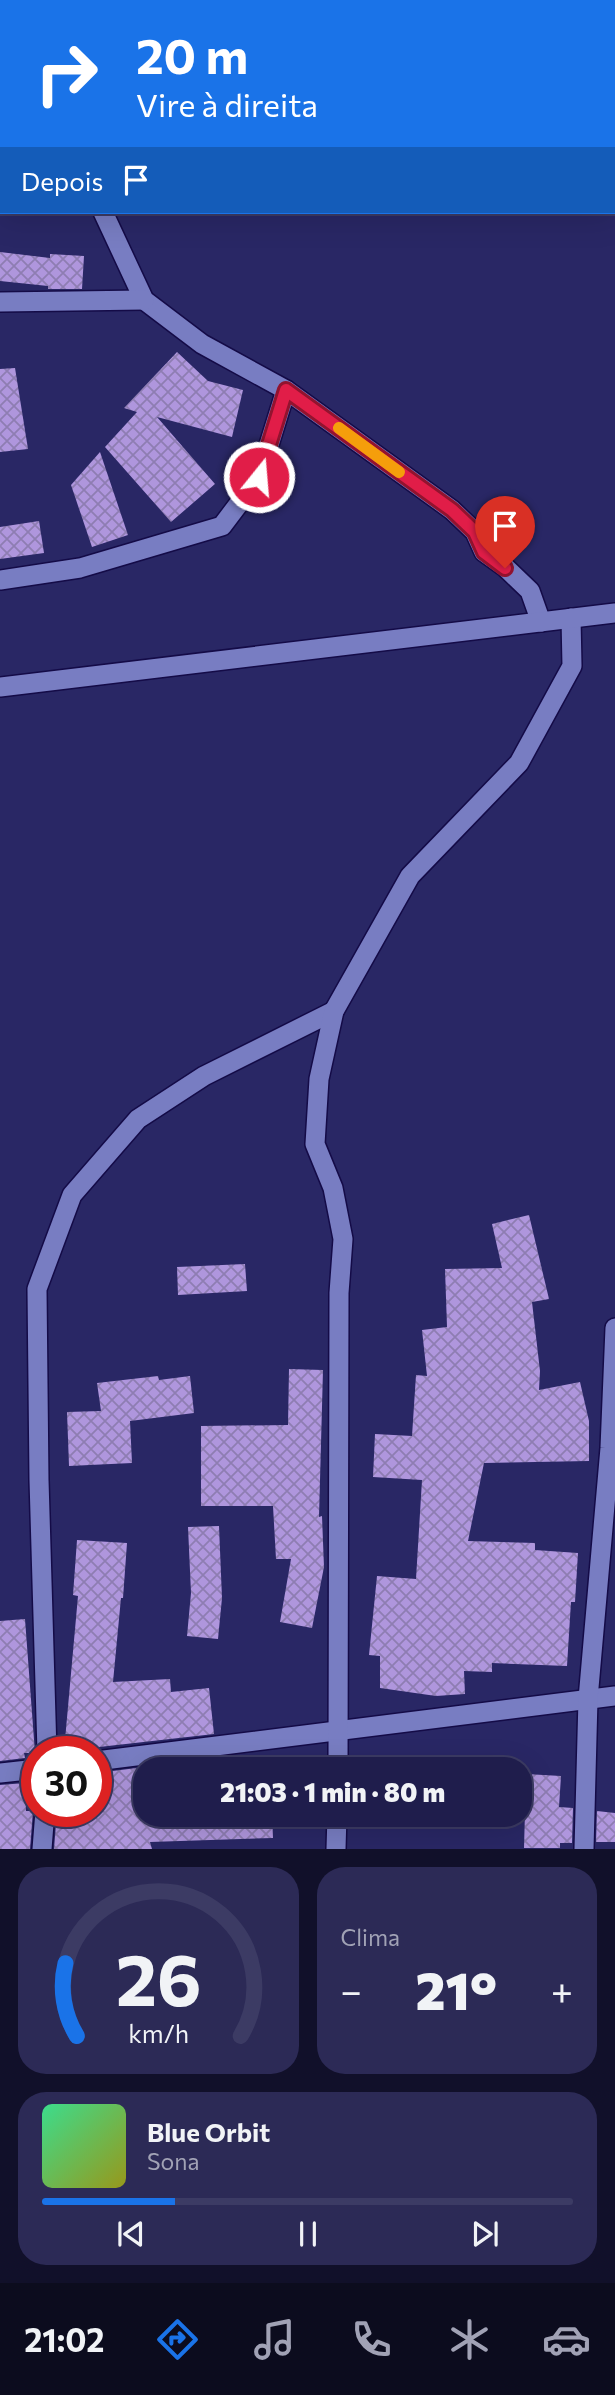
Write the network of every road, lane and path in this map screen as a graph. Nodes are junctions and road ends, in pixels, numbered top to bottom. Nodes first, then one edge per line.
1 (104, 214) edge
2 (144, 300) junction
3 (0, 302) edge
4 (286, 390) junction
5 (0, 580) edge
6 (615, 614) edge
7 (571, 618) junction
8 (541, 622) junction
9 (0, 687) edge
10 (334, 1012) junction
11 (615, 1328) edge
12 (615, 1696) edge
13 (589, 1699) junction
14 (339, 1729) junction
15 (47, 1736) edge
16 (338, 1757) edge
17 (112, 1760) edge
18 (21, 1771) edge
19 (0, 1773) edge
20 (43, 1827) edge
21 (337, 1827) edge
22 (42, 1849) edge
23 (336, 1849) edge
24 (583, 1849) edge

1 - 2 street
2 - 3 street
2 - 4 street
4 - 5 street
4 - 8 street
6 - 7 street
7 - 8 street
7 - 10 street
8 - 9 street
10 - 14 street
10 - 15 street
11 - 13 street
12 - 13 street
13 - 14 street
13 - 24 street
14 - 16 street
14 - 17 street
18 - 19 street
20 - 22 street
21 - 23 street

